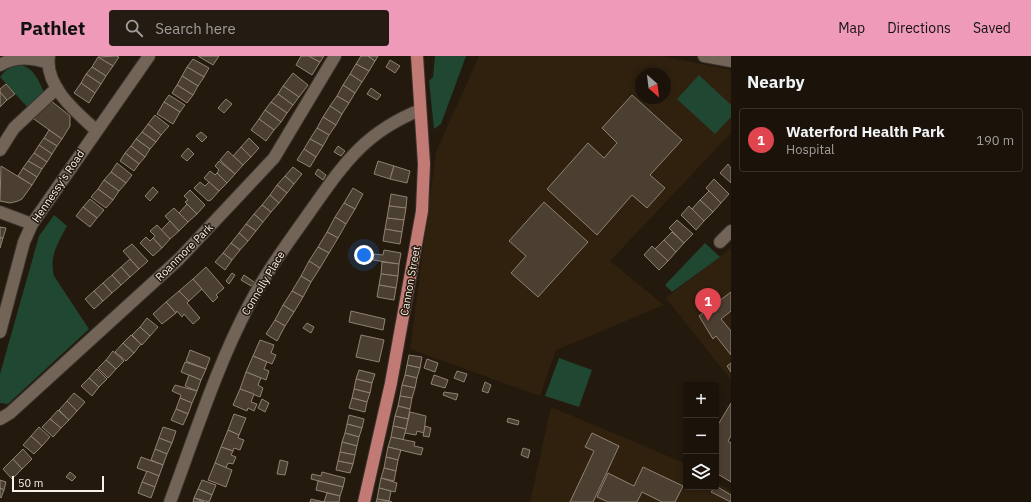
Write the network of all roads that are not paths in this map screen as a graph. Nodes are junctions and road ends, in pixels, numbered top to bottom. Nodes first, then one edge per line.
1 (149, 56) edge
2 (335, 56) edge
3 (417, 56) edge
4 (704, 56) edge
5 (48, 59) edge
6 (731, 61) edge
7 (0, 65) edge
8 (57, 88) junction
9 (420, 110) junction
10 (96, 130) junction
11 (0, 150) edge
12 (0, 212) edge
13 (32, 224) junction
14 (731, 231) edge
15 (720, 242) dead end
16 (0, 332) edge
17 (0, 419) edge
18 (170, 502) edge
19 (364, 502) edge

1 - 10 street, Hennessy's Road
2 - 17 street, Roanmore Park
3 - 9 main road, Cannon Street
4 - 6 street
5 - 7 street
5 - 8 street
8 - 10 street
8 - 11 street
9 - 18 street, Connolly Place
9 - 19 main road, Cannon Street
10 - 13 street, Hennessy's Road
12 - 13 street
13 - 16 street, Hennessy's Road
14 - 15 street

